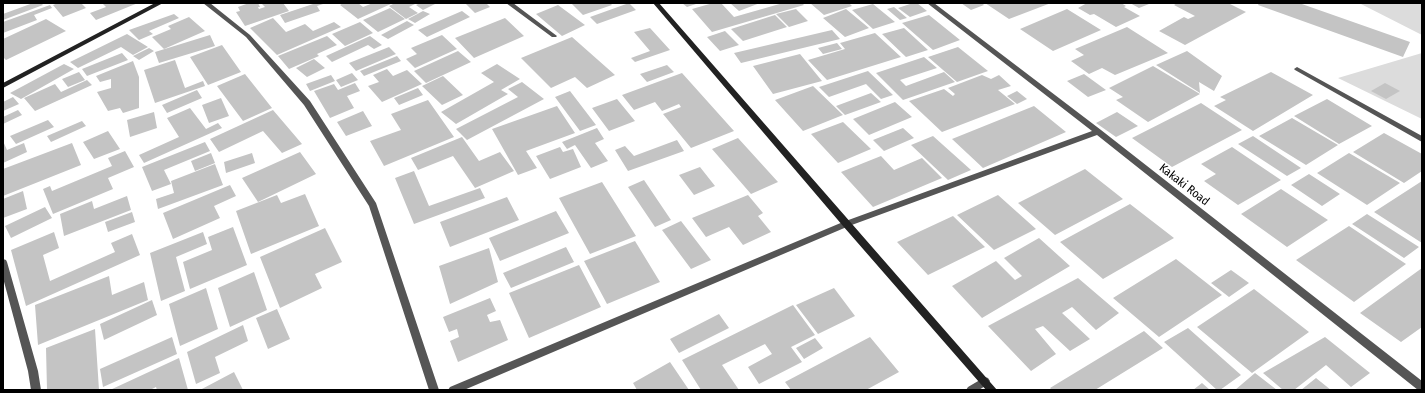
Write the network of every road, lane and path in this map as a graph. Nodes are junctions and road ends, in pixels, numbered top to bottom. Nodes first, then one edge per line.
1 (160, 3) edge
2 (206, 3) edge
3 (509, 3) edge
4 (656, 3) edge
5 (930, 3) edge
6 (554, 36) dead end
7 (1297, 69) dead end
8 (3, 86) edge
9 (1098, 132) junction
10 (1422, 139) edge
11 (846, 224) junction
12 (3, 262) edge
13 (985, 381) junction
14 (1422, 387) edge
15 (36, 390) edge
16 (434, 390) edge
17 (454, 390) edge
18 (971, 390) edge
19 (992, 390) edge

1 - 8 street
2 - 16 street
3 - 6 street
4 - 11 street
5 - 9 street, Kakaki Road
7 - 10 street
9 - 11 street
9 - 14 street, Kakaki Road
11 - 13 street
11 - 17 street
12 - 15 street
13 - 18 street
13 - 19 street

